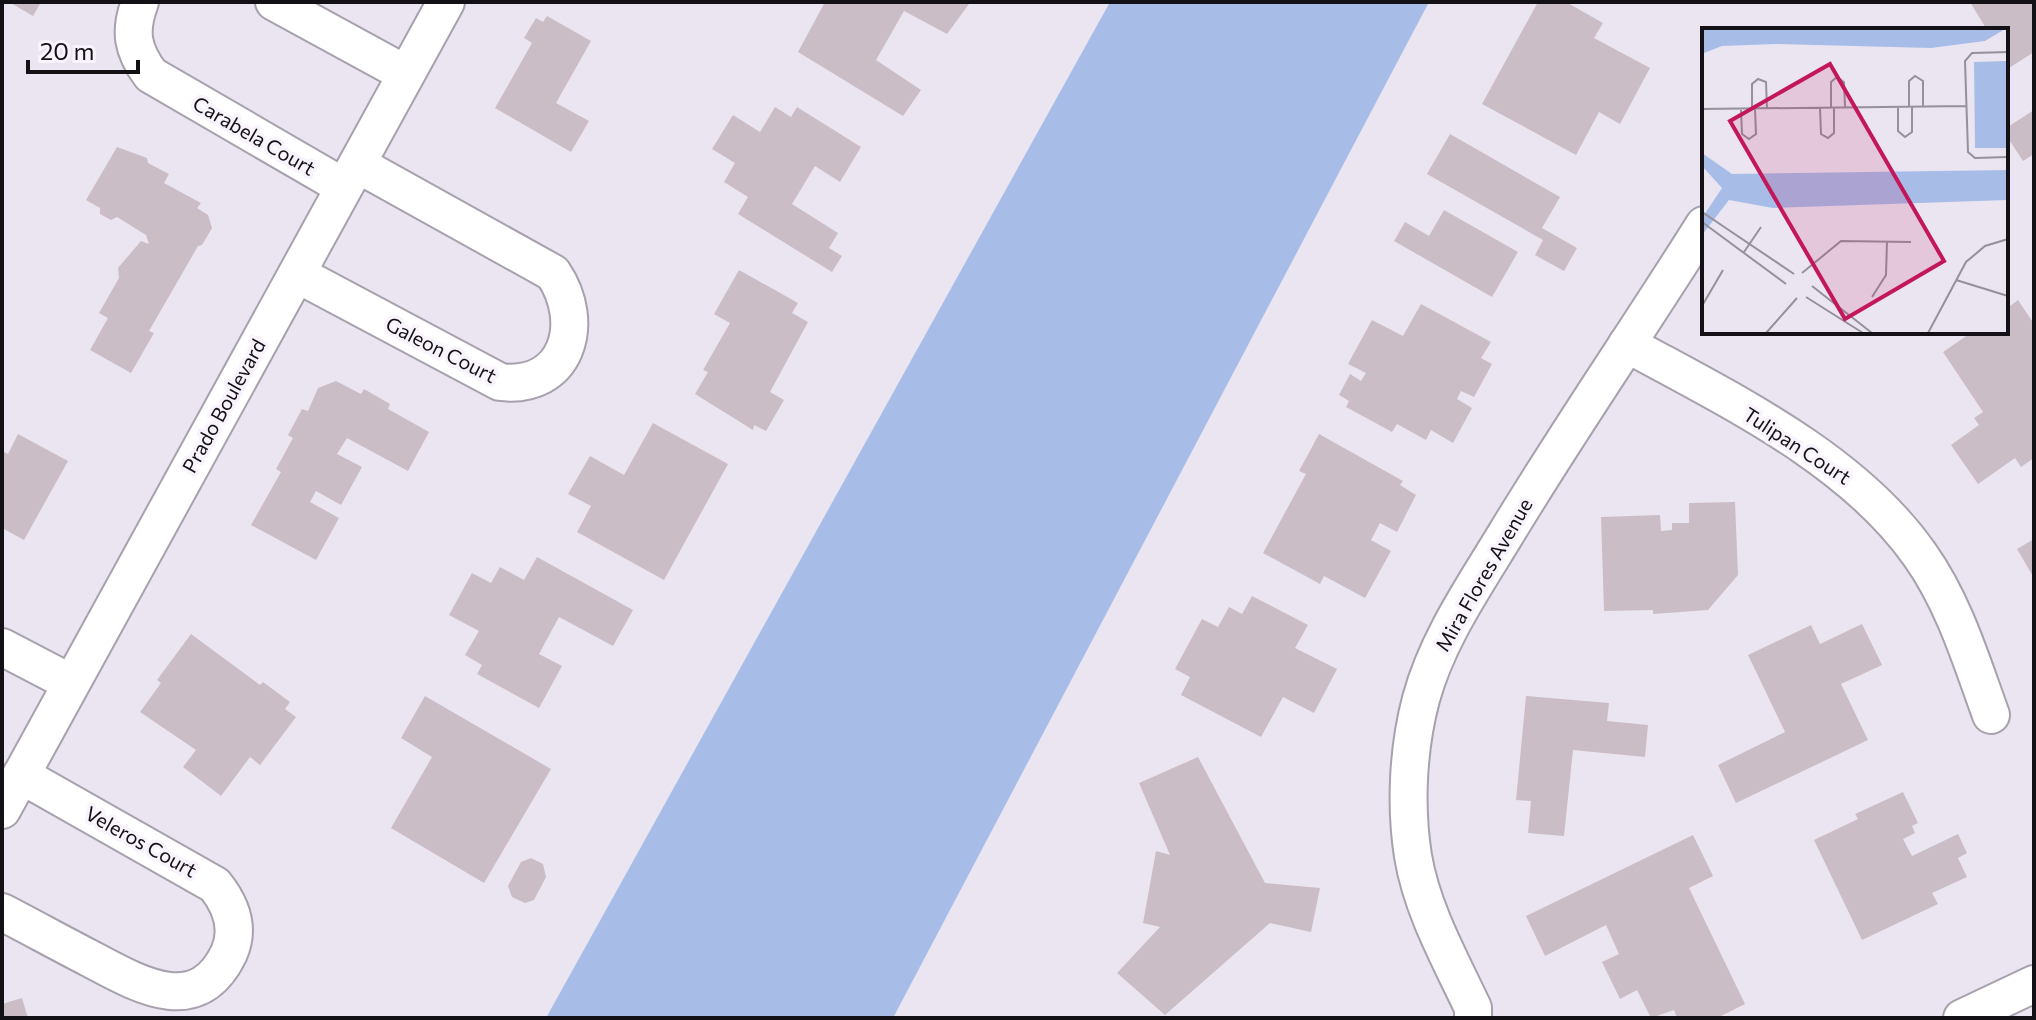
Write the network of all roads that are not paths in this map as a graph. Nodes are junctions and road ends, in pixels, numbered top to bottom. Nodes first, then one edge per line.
1 (140, 2) edge
2 (274, 2) edge
3 (446, 2) edge
4 (406, 74) junction
5 (350, 176) junction
6 (1702, 228) edge
7 (297, 274) junction
8 (1627, 344) junction
9 (2, 647) edge
10 (71, 683) junction
11 (1991, 715) dead end
12 (8, 796) edge
13 (2, 912) edge
14 (2034, 984) edge
15 (1477, 1015) edge
16 (1962, 1018) edge

1 - 5 street, Carabela Court
2 - 4 street
3 - 4 street, Prado Boulevard
4 - 5 street, Prado Boulevard
5 - 7 street, Prado Boulevard
5 - 7 street, Galeon Court
6 - 8 street, Mira Flores Avenue
7 - 10 street, Prado Boulevard
8 - 11 street, Tulipan Court
8 - 15 street, Mira Flores Avenue
9 - 10 street
10 - 12 street, Prado Boulevard
12 - 13 street, Veleros Court
14 - 16 street

